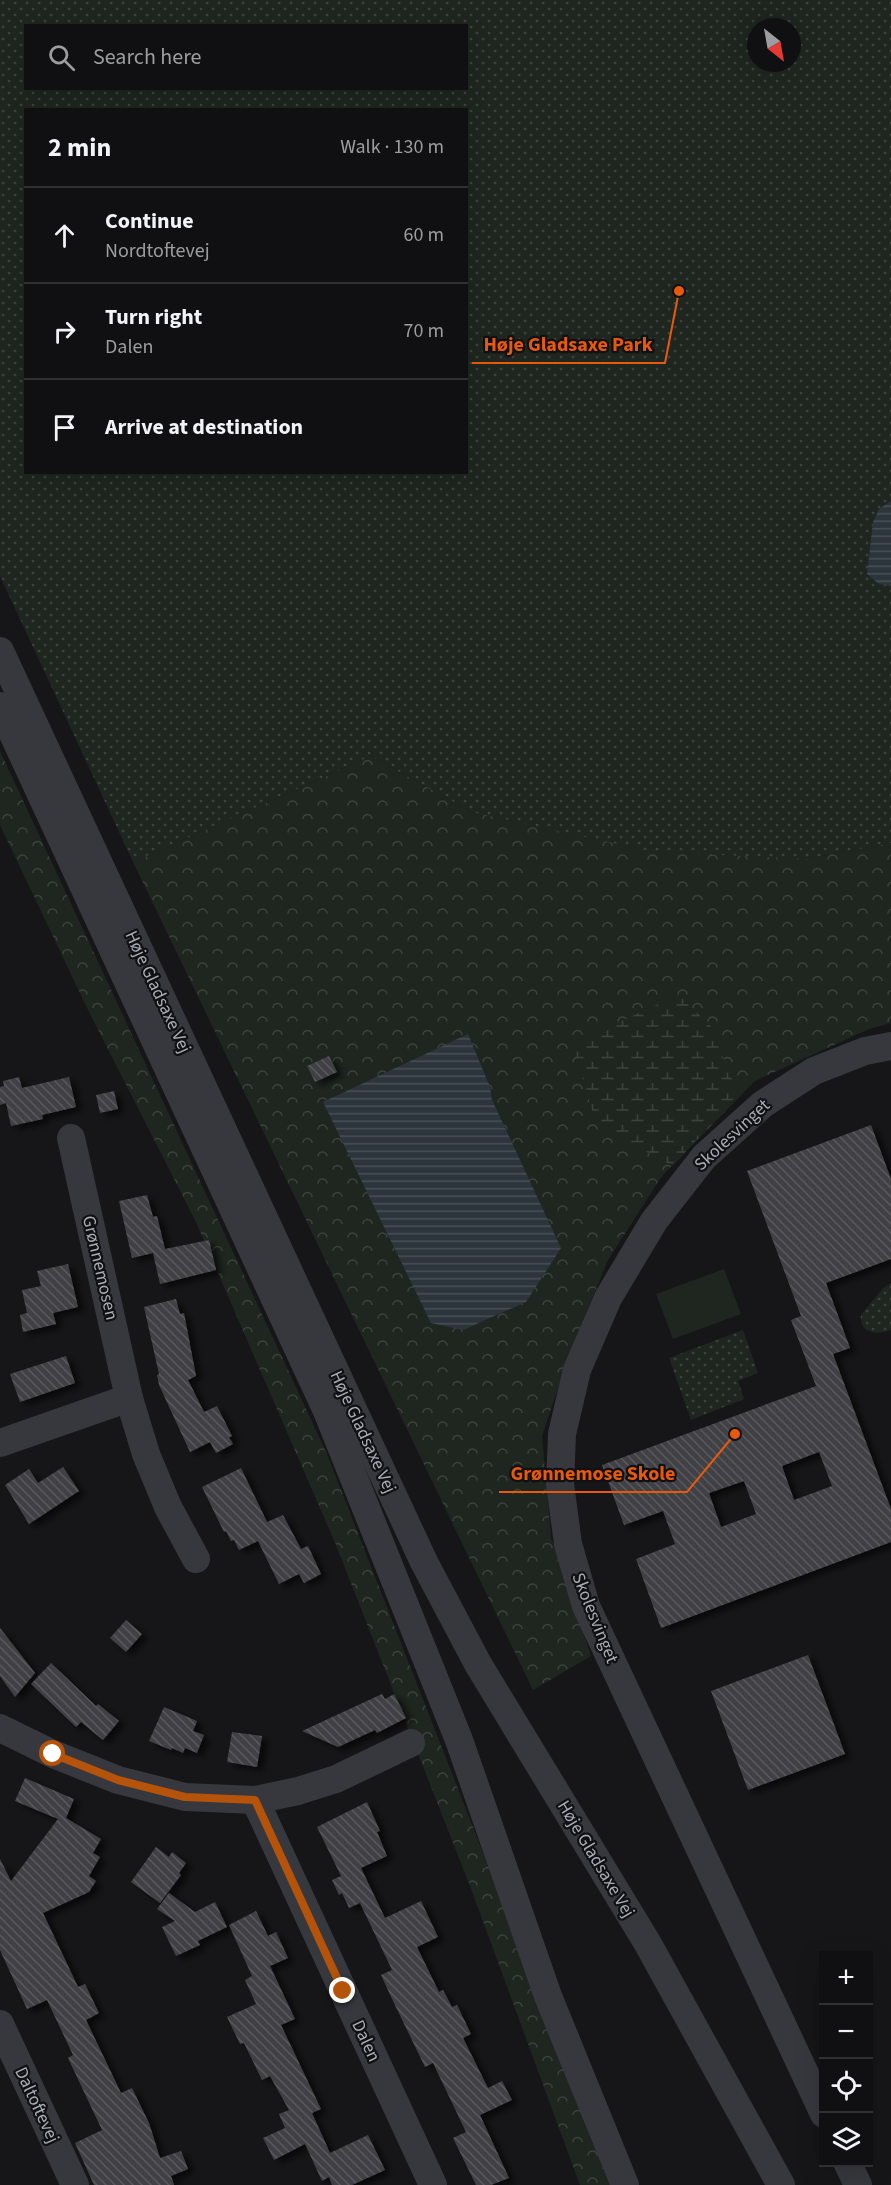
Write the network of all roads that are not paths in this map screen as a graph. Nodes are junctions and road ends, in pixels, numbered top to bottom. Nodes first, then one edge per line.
1 (0, 651) edge
2 (0, 706) edge
3 (891, 1046) edge
4 (70, 1138) dead end
5 (129, 1398) junction
6 (0, 1443) edge
7 (196, 1559) dead end
8 (0, 1728) edge
9 (411, 1743) dead end
10 (255, 1800) junction
11 (0, 2024) edge
12 (824, 2113) edge
13 (849, 2167) edge
14 (75, 2185) edge
15 (433, 2185) edge
16 (625, 2185) edge
17 (781, 2185) edge
18 (858, 2185) edge

1 - 17 street, Høje Gladsaxe Vej
2 - 16 street, Høje Gladsaxe Vej
3 - 12 street, Skolesvinget
4 - 5 street, Grønnemosen
5 - 6 street
5 - 7 street, Grønnemosen
8 - 10 street
9 - 10 street
10 - 15 street, Dalen
11 - 14 street, Daltoftevej
13 - 18 street

